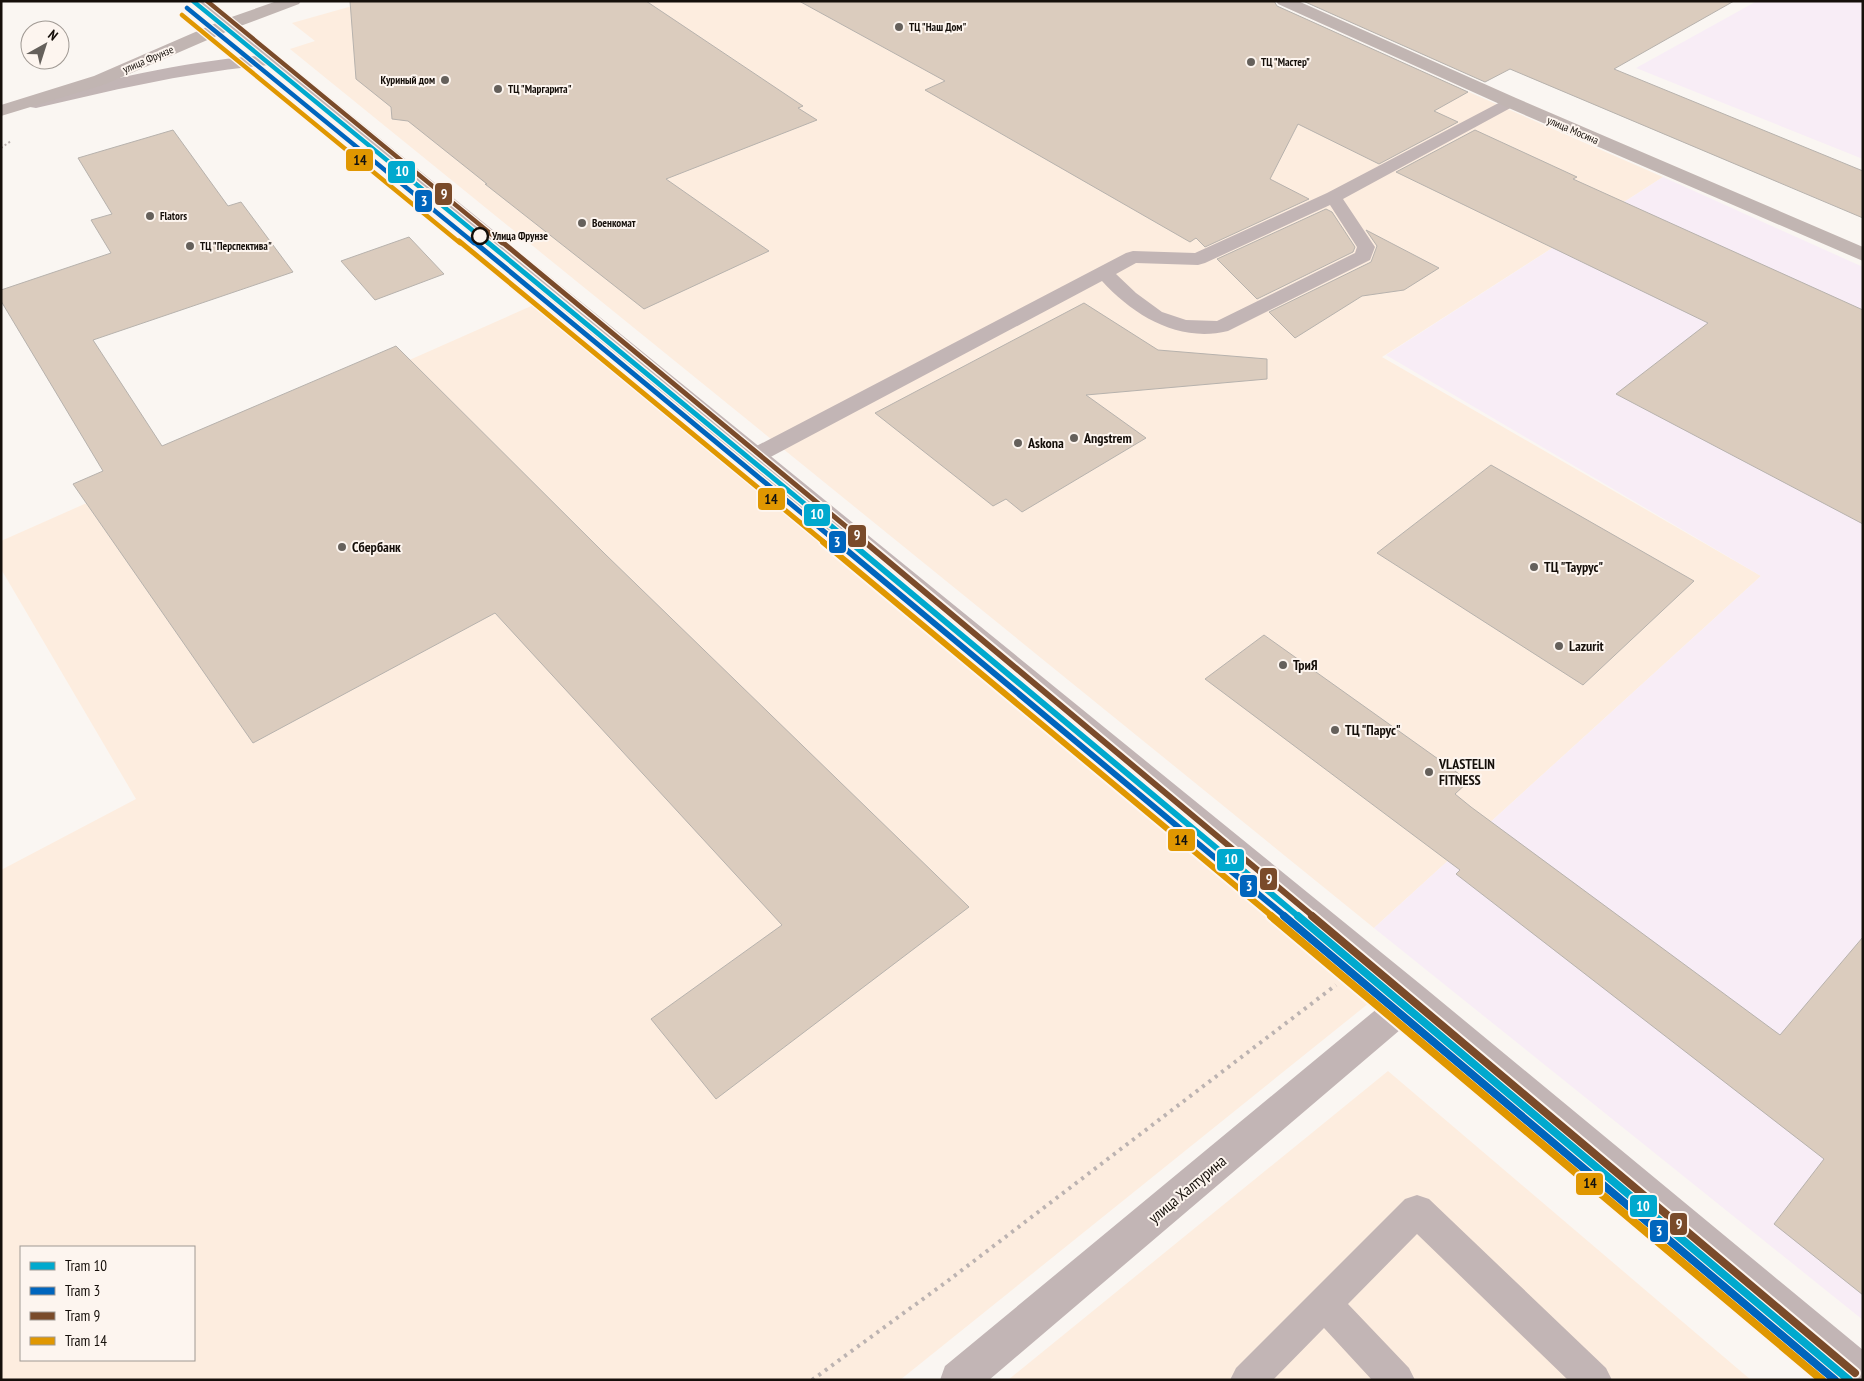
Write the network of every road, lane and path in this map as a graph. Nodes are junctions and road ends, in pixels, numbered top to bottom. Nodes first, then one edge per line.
1 (201, 1) edge
2 (293, 1) edge
3 (1284, 1) edge
4 (229, 24) junction
5 (272, 60) junction
6 (1510, 102) junction
7 (2, 111) edge
8 (1333, 197) junction
9 (1863, 255) edge
10 (1104, 272) junction
11 (755, 456) junction
12 (1368, 960) junction
13 (1414, 998) junction
14 (1324, 1304) junction
15 (1863, 1375) edge
16 (968, 1377) edge
17 (812, 1380) edge
18 (1248, 1380) edge
19 (1397, 1380) edge
20 (1594, 1380) edge

1 - 4 street
2 - 4 main road, улица Фрунзе
3 - 6 main road, улица Мосина
4 - 5 street
4 - 7 main road, улица Фрунзе
5 - 7 street
5 - 11 street
6 - 8 lane
6 - 9 main road, улица Мосина
8 - 10 lane
8 - 10 lane
10 - 11 lane
11 - 12 street
12 - 13 street
12 - 17 path
13 - 15 street
13 - 16 street, улица Халтурина
14 - 18 lane
14 - 19 lane
14 - 20 lane

